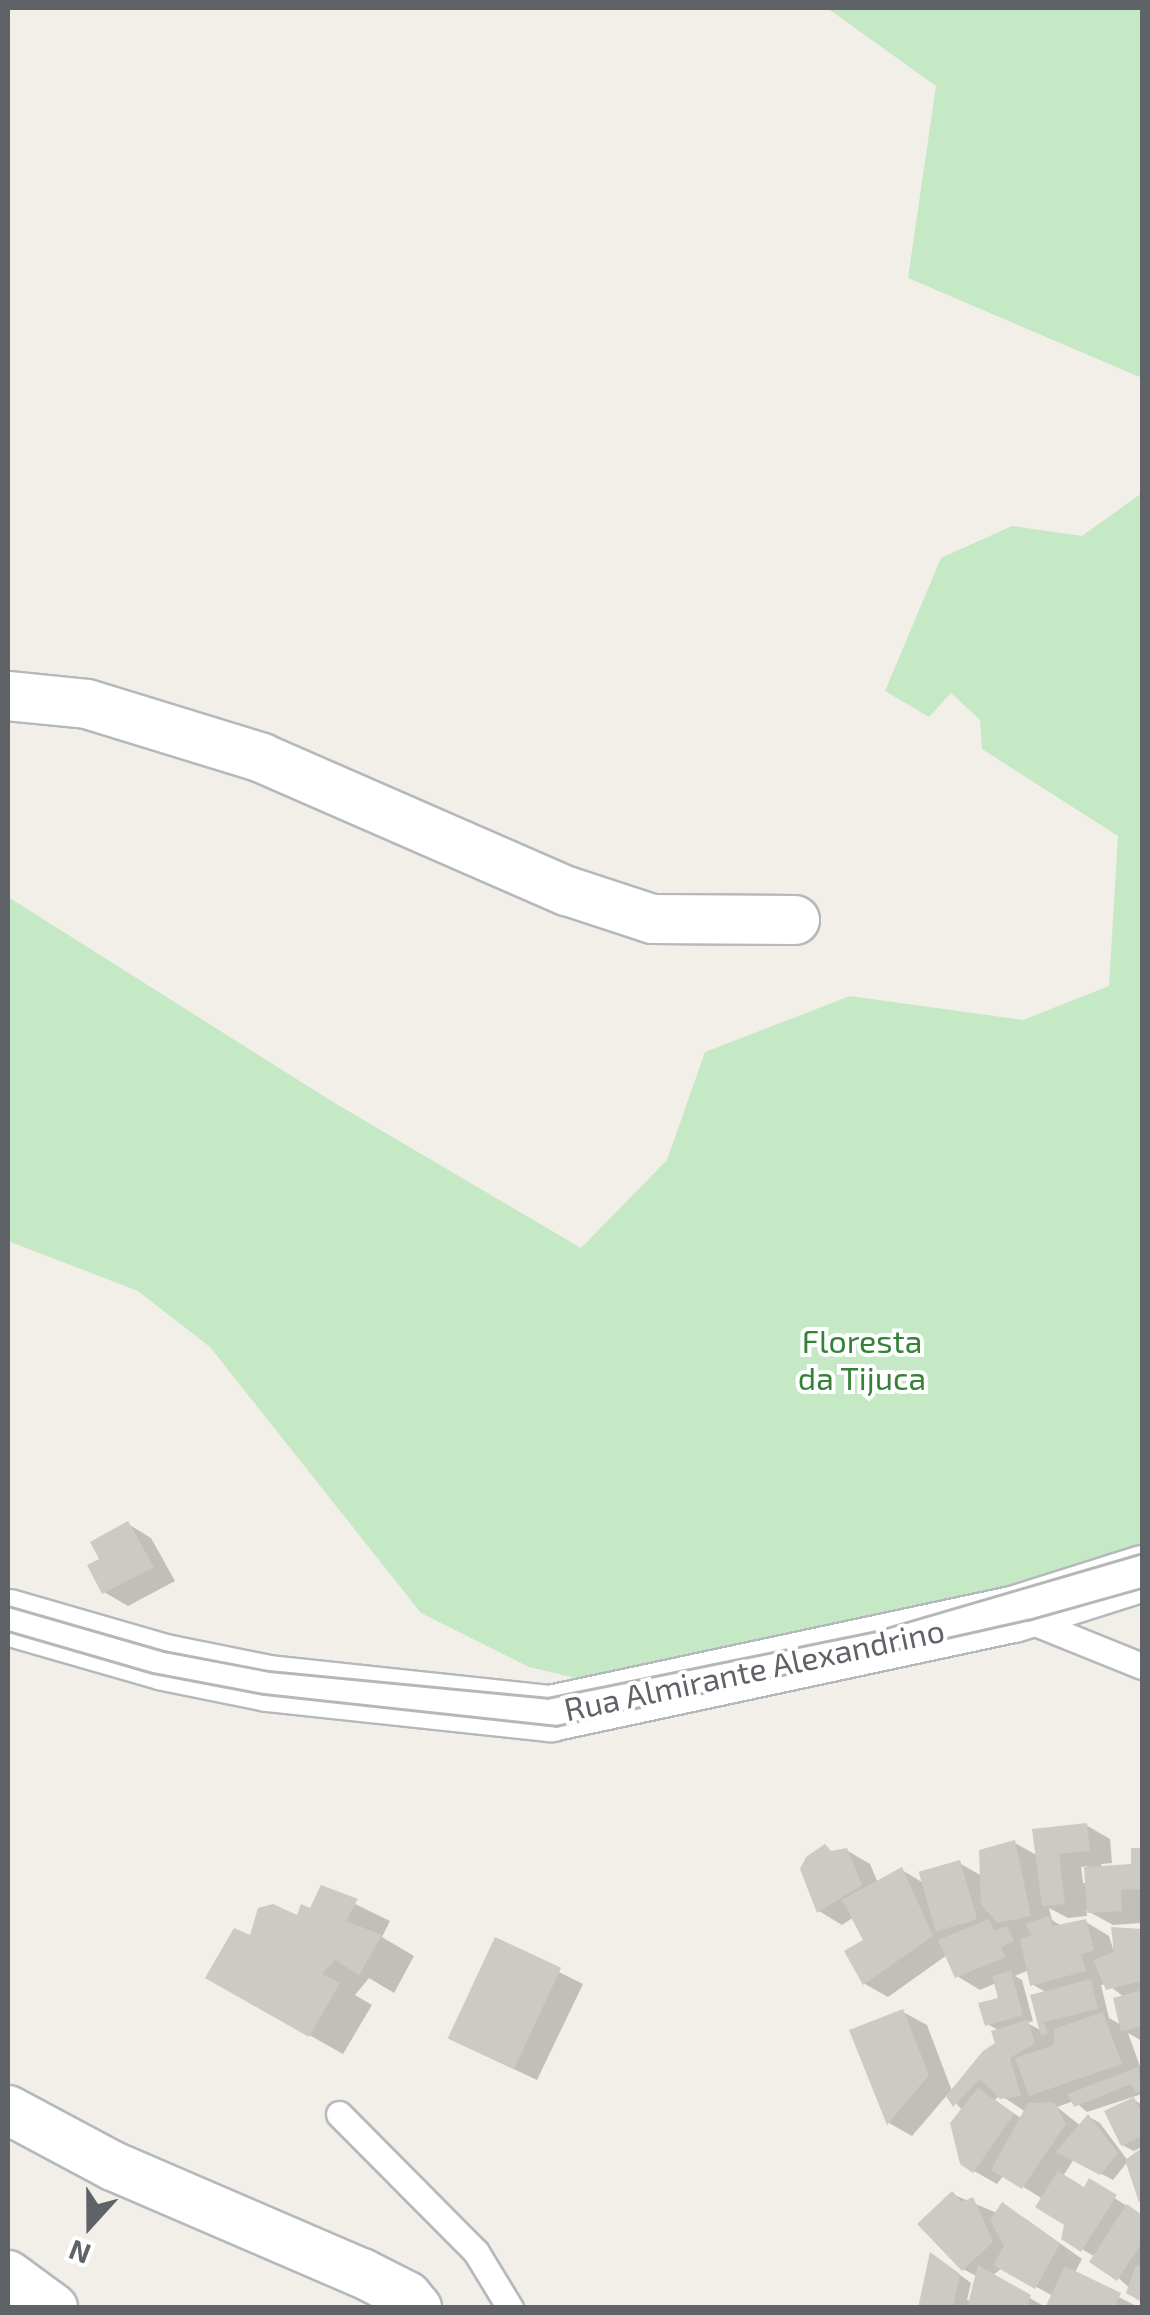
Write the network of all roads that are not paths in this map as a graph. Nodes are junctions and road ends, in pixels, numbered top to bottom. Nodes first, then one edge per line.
1 (8, 696) edge
2 (795, 920) dead end
3 (1142, 1574) edge
4 (1014, 1614) junction
5 (8, 1617) edge
6 (1142, 1666) edge
7 (8, 2110) edge
8 (339, 2114) dead end
9 (8, 2275) edge
10 (53, 2308) edge
11 (417, 2308) edge
12 (510, 2308) edge

1 - 2 street
3 - 4 street, Rua Almirante Alexandrino
4 - 5 street, Rua Almirante Alexandrino
4 - 6 lane
7 - 11 street
8 - 12 lane
9 - 10 street

